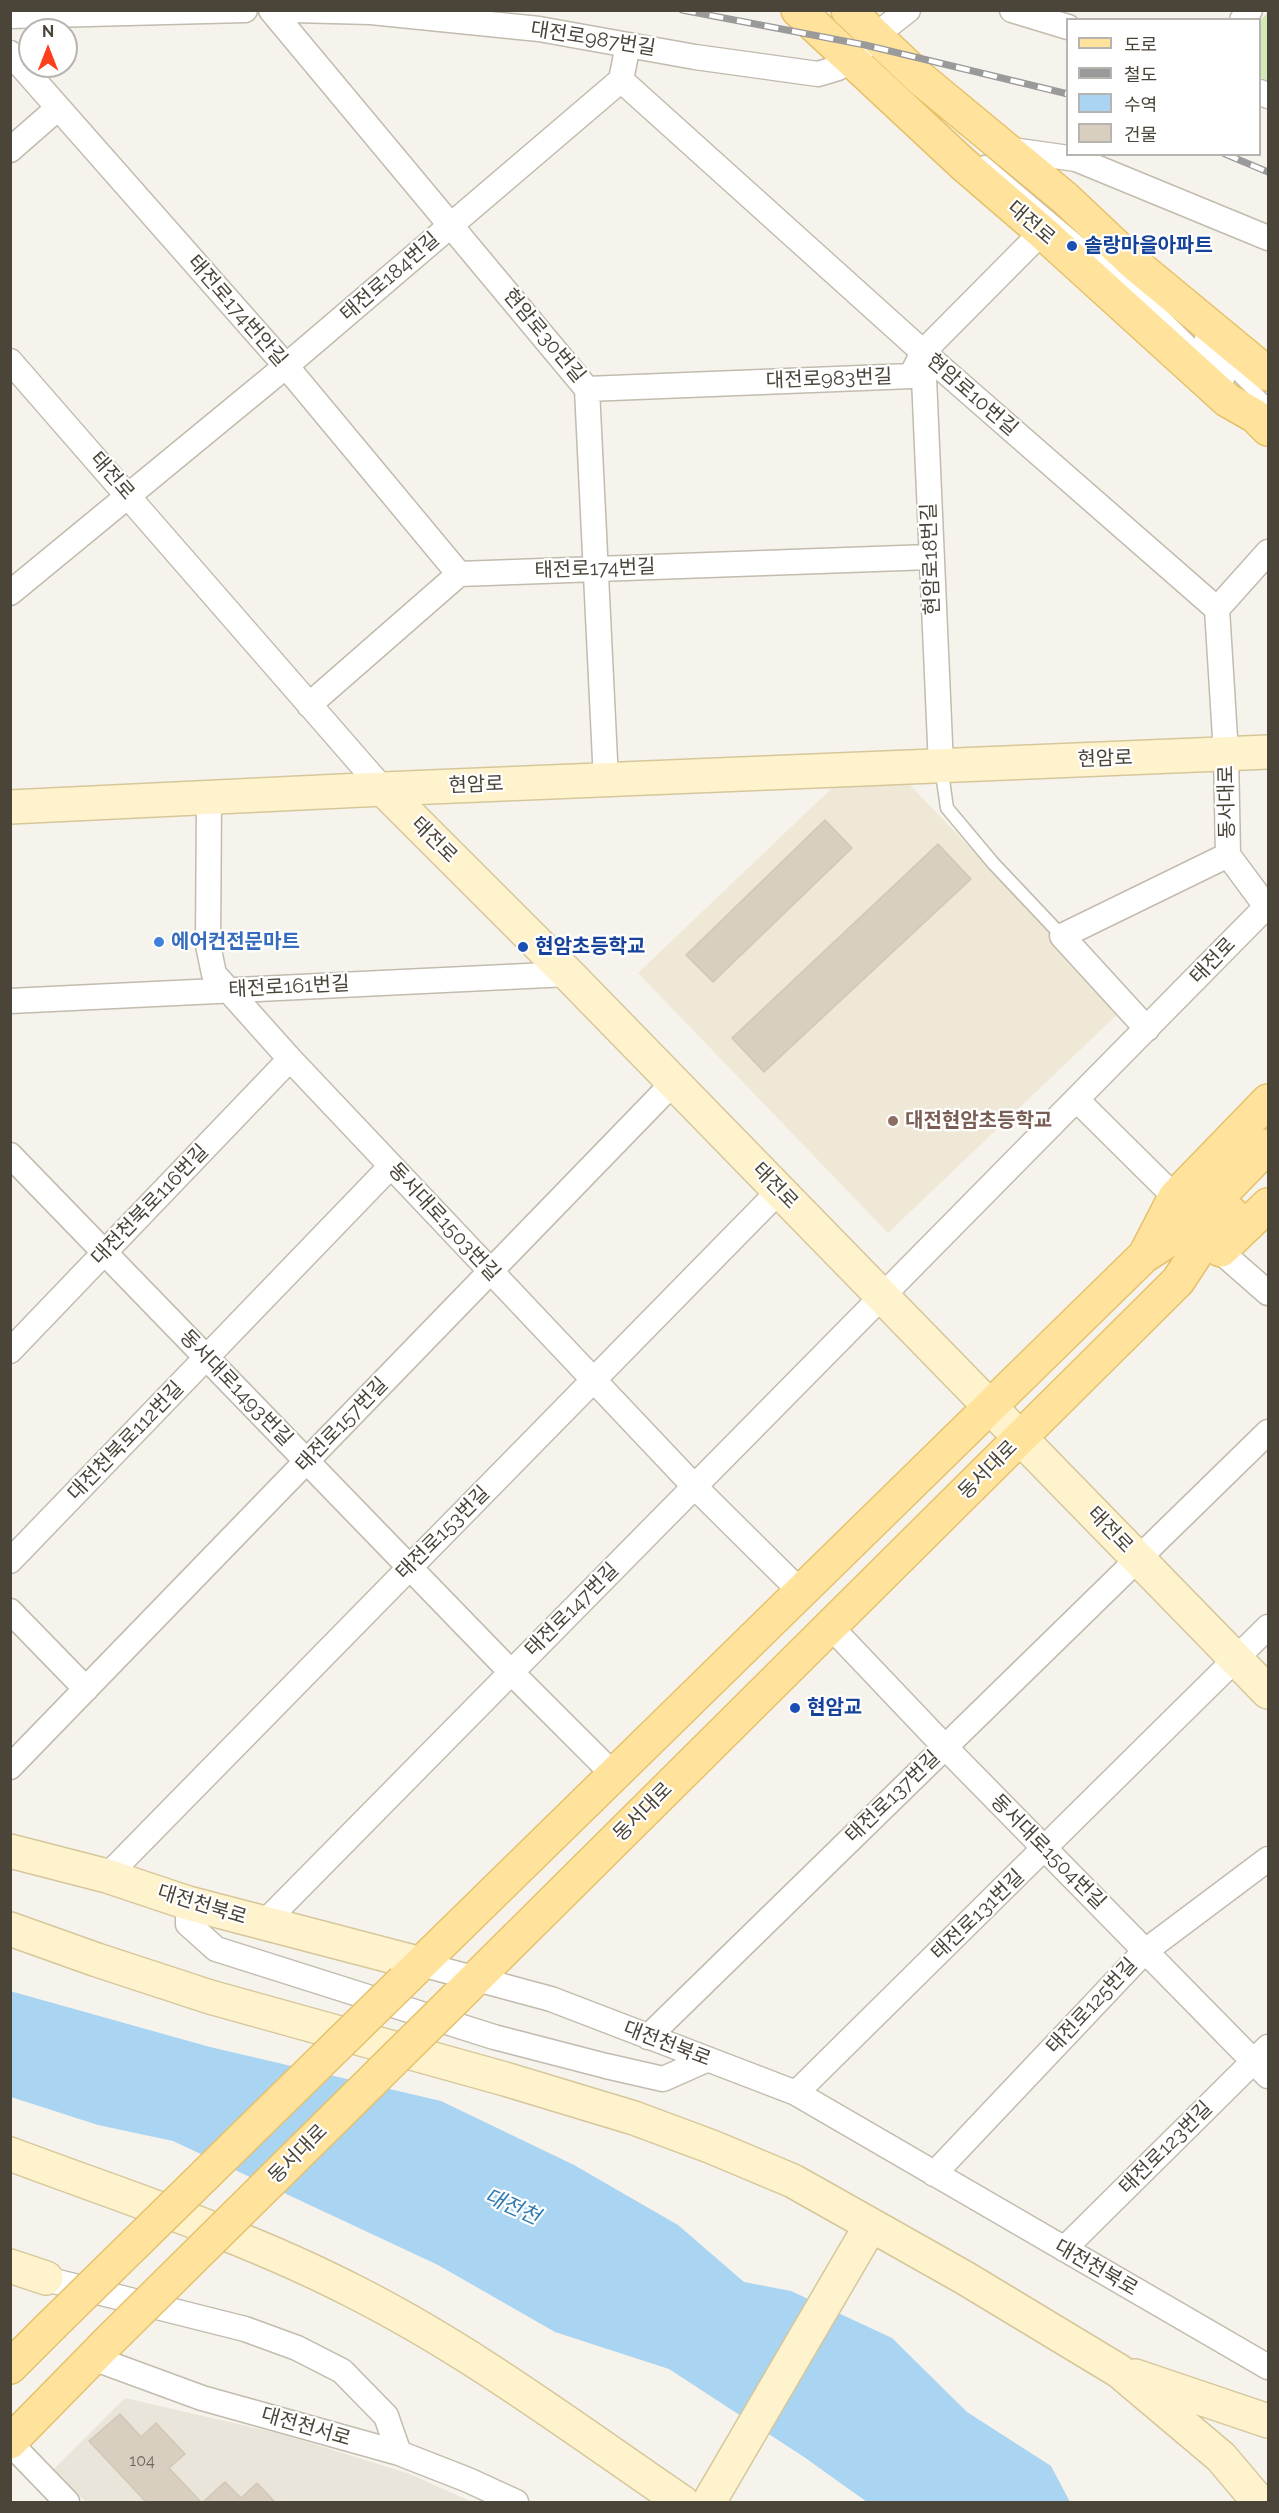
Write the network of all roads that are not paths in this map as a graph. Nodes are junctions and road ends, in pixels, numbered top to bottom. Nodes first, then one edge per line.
1 (245, 10) edge
2 (271, 10) edge
3 (293, 10) edge
4 (798, 10) edge
5 (848, 10) edge
6 (908, 10) edge
7 (1012, 10) edge
8 (10, 16) edge
9 (1066, 26) edge
10 (875, 36) junction
11 (628, 45) junction
12 (10, 54) edge
13 (852, 59) junction
14 (621, 80) junction
15 (896, 103) junction
16 (58, 108) junction
17 (1004, 149) junction
18 (10, 150) edge
19 (451, 224) junction
20 (1042, 232) junction
21 (1269, 238) edge
22 (1135, 264) junction
23 (923, 352) junction
24 (10, 361) edge
25 (286, 366) junction
26 (1269, 374) edge
27 (587, 389) junction
28 (1264, 417) edge
29 (129, 495) junction
30 (1269, 552) edge
31 (930, 557) junction
32 (595, 569) junction
33 (459, 574) junction
34 (10, 593) edge
35 (1217, 609) junction
36 (309, 705) junction
37 (1269, 752) edge
38 (1226, 754) junction
39 (941, 766) junction
40 (606, 781) junction
41 (383, 789) junction
42 (209, 798) junction
43 (10, 807) edge
44 (1228, 855) junction
45 (1267, 908) edge
46 (1062, 936) junction
47 (568, 974) junction
48 (228, 990) junction
49 (10, 1001) edge
50 (1147, 1029) junction
51 (290, 1059) junction
52 (674, 1082) junction
53 (1077, 1100) junction
54 (1269, 1101) edge
55 (1269, 1146) edge
56 (10, 1155) edge
57 (391, 1166) junction
58 (1269, 1176) edge
59 (779, 1191) junction
60 (1175, 1197) junction
61 (1269, 1205) edge
62 (1221, 1251) junction
63 (105, 1252) junction
64 (1144, 1256) junction
65 (491, 1271) junction
66 (1178, 1281) junction
67 (1269, 1293) edge
68 (881, 1296) junction
69 (10, 1351) edge
70 (207, 1358) junction
71 (594, 1380) junction
72 (990, 1407) junction
73 (1269, 1432) edge
74 (1020, 1438) junction
75 (307, 1461) junction
76 (694, 1486) junction
77 (1137, 1558) junction
78 (10, 1561) edge
79 (410, 1567) junction
80 (801, 1592) junction
81 (10, 1611) edge
82 (830, 1626) junction
83 (1269, 1628) edge
84 (1237, 1660) junction
85 (511, 1672) junction
86 (86, 1689) junction
87 (1269, 1692) edge
88 (945, 1747) junction
89 (10, 1767) edge
90 (614, 1774) junction
91 (1045, 1849) junction
92 (10, 1851) edge
93 (1269, 1859) edge
94 (107, 1875) junction
95 (188, 1903) junction
96 (10, 1904) edge
97 (264, 1923) junction
98 (10, 1929) edge
99 (1145, 1950) junction
100 (412, 1973) junction
101 (465, 1989) junction
102 (210, 1997) junction
103 (648, 2037) junction
104 (706, 2060) junction
105 (1264, 2061) edge
106 (796, 2093) junction
107 (10, 2154) edge
108 (933, 2174) junction
109 (871, 2225) junction
110 (1064, 2249) junction
111 (10, 2266) edge
112 (10, 2271) edge
113 (46, 2278) junction
114 (101, 2350) junction
115 (1266, 2362) edge
116 (11, 2367) edge
117 (1119, 2371) junction
118 (1269, 2421) edge
119 (10, 2443) edge
120 (399, 2453) junction
121 (715, 2492) edge
122 (68, 2502) edge
123 (516, 2502) edge
124 (682, 2502) edge
125 (1259, 2502) edge

1 - 8 street
2 - 19 street, 현암로30번길
3 - 11 street, 대전로987번길
4 - 13 main road, 대전로
5 - 10 main road, 대전로
6 - 10 street, 대전로987번길
7 - 9 street
10 - 13 street, 대전로987번길
10 - 17 main road, 대전로
11 - 13 street, 대전로987번길
11 - 14 street
12 - 16 street, 태전로174번안길
13 - 15 main road, 대전로
14 - 19 street, 태전로184번길
14 - 23 street, 현암로10번길
15 - 20 main road, 대전로
15 - 28 lane
16 - 18 street
16 - 25 street, 태전로174번안길
17 - 21 street
17 - 22 main road, 대전로
19 - 25 street, 태전로184번길
19 - 27 street, 현암로30번길
20 - 23 street, 대전로983번길
20 - 28 main road, 대전로
22 - 26 main road, 대전로
22 - 28 lane
23 - 27 street, 대전로983번길
23 - 31 street, 현암로18번길
23 - 35 street, 현암로10번길
24 - 29 street, 태전로
25 - 29 street, 태전로184번길
25 - 33 street, 태전로174번안길
27 - 32 street, 현암로30번길
29 - 34 street, 태전로184번길
29 - 36 street, 태전로
30 - 35 street
31 - 32 street, 태전로174번길
31 - 39 street, 현암로18번길
32 - 33 street, 태전로174번길
32 - 40 street, 현암로30번길
33 - 36 street
35 - 38 street
36 - 41 street, 태전로
37 - 38 main road, 현암로
38 - 39 main road, 현암로
38 - 44 street, 동서대로
39 - 40 main road, 현암로
39 - 46 lane
40 - 41 main road, 현암로
41 - 42 main road, 현암로
41 - 47 main road, 태전로
42 - 43 main road, 현암로
42 - 48 street, 동서대로1503번길
44 - 45 street, 동서대로
44 - 46 street
45 - 50 street, 태전로
46 - 50 street
47 - 48 street, 태전로161번길
47 - 52 main road, 태전로
48 - 49 street, 태전로161번길
48 - 51 street, 동서대로1503번길
50 - 53 street, 태전로
51 - 57 street, 동서대로1503번길
51 - 63 street, 대전천북로116번길
52 - 59 main road, 태전로
52 - 65 street, 태전로157번길
53 - 60 street
53 - 68 street, 태전로
54 - 60 main road
55 - 64 main road
56 - 63 street, 동서대로1493번길
57 - 65 street, 동서대로1503번길
57 - 70 street, 대전천북로112번길
58 - 66 main road, 동서대로
59 - 68 main road, 태전로
59 - 71 street, 태전로153번길
60 - 64 main road
61 - 62 main road
62 - 66 main road
62 - 67 street
63 - 69 street, 대전천북로116번길
63 - 70 street, 동서대로1493번길
64 - 72 main road
65 - 71 street, 동서대로1503번길
65 - 75 street, 태전로157번길
66 - 74 main road, 동서대로
68 - 72 main road, 태전로
68 - 76 street, 태전로147번길
70 - 75 street, 동서대로1493번길
70 - 78 street, 대전천북로112번길
71 - 76 street, 동서대로1503번길
71 - 79 street, 태전로153번길
72 - 74 main road, 태전로
72 - 80 main road
73 - 77 street, 태전로
74 - 77 main road, 태전로
74 - 82 main road, 동서대로
75 - 79 street, 동서대로1493번길
75 - 86 street, 태전로157번길
76 - 80 street, 동서대로1503번길
76 - 85 street, 태전로147번길
77 - 84 main road, 태전로
77 - 88 street, 태전로137번길
79 - 85 street, 동서대로1493번길
79 - 94 street, 태전로153번길
80 - 90 main road
81 - 86 street
82 - 88 street, 동서대로1504번길
82 - 101 main road, 동서대로
83 - 84 street
84 - 87 main road, 태전로
84 - 91 street, 태전로131번길
85 - 90 street, 동서대로1493번길
85 - 97 street, 태전로147번길
86 - 89 street, 태전로157번길
88 - 91 street, 동서대로1504번길
88 - 103 street, 태전로137번길
90 - 100 main road
91 - 99 street, 동서대로1504번길
91 - 106 street, 태전로131번길
92 - 94 main road, 대전천북로
93 - 99 street, 태전로125번길
94 - 95 main road, 대전천북로
95 - 97 main road, 대전천북로
95 - 104 street
96 - 102 main road
97 - 100 main road, 대전천북로
98 - 102 main road
99 - 105 street, 동서대로1504번길
99 - 108 street, 태전로125번길
100 - 101 street, 대전천북로
100 - 116 main road, bridge
101 - 103 street, 대전천북로
101 - 114 main road, 동서대로, bridge
102 - 109 main road
103 - 104 street, 대전천북로
104 - 106 street, 대전천북로
105 - 110 street, 태전로123번길
106 - 108 street, 대전천북로
107 - 124 main road
108 - 110 street, 대전천북로
109 - 117 main road
109 - 121 main road
110 - 115 street, 대전천북로
111 - 113 main road
112 - 113 street
113 - 120 street
114 - 119 main road, 동서대로
114 - 120 street, 대전천서로
117 - 118 main road
117 - 125 main road
119 - 122 street
120 - 123 street, 대전천서로

